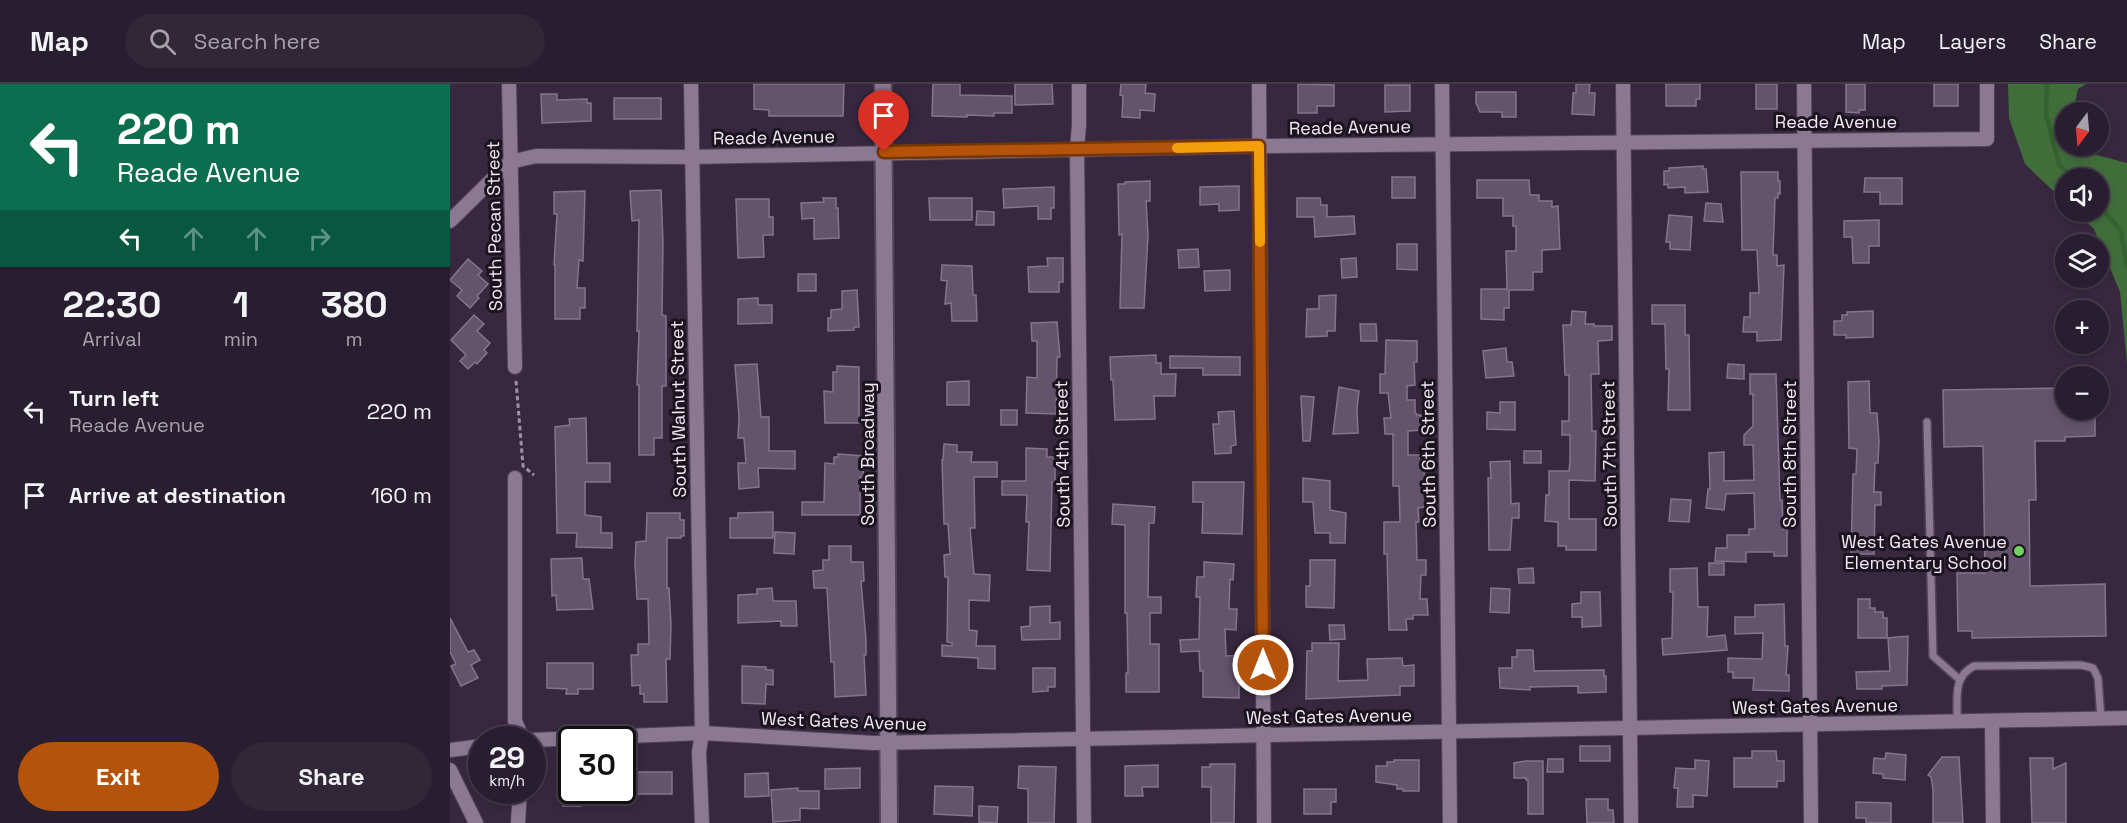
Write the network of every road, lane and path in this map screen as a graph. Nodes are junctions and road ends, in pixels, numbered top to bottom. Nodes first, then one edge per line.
1 (509, 84) edge
2 (691, 84) edge
3 (883, 84) edge
4 (1079, 84) edge
5 (1259, 84) edge
6 (1442, 84) edge
7 (1623, 84) edge
8 (1804, 84) edge
9 (1987, 84) edge
10 (1804, 139) junction
11 (1624, 142) junction
12 (1443, 144) junction
13 (1259, 146) junction
14 (1077, 149) junction
15 (884, 152) junction
16 (691, 157) junction
17 (510, 162) junction
18 (450, 221) edge
19 (515, 367) joint
20 (1927, 422) dead end
21 (534, 475) dead end
22 (515, 478) dead end
23 (1959, 679) junction
24 (2127, 718) edge
25 (2101, 719) junction
26 (1992, 721) junction
27 (1957, 722) junction
28 (1810, 724) junction
29 (516, 726) edge
30 (1630, 728) junction
31 (1449, 732) junction
32 (702, 733) junction
33 (1263, 736) junction
34 (546, 739) edge
35 (1083, 739) junction
36 (888, 743) junction
37 (468, 748) edge
38 (450, 750) edge
39 (450, 770) edge
40 (519, 804) edge
41 (476, 823) edge
42 (518, 823) edge
43 (702, 823) edge
44 (890, 823) edge
45 (1084, 823) edge
46 (1264, 823) edge
47 (1450, 823) edge
48 (1631, 823) edge
49 (1811, 823) edge
50 (1993, 823) edge

1 - 17 street, South Pecan Street
2 - 16 street, South Walnut Street
3 - 15 street, South Broadway
4 - 14 street, South 4th Street
5 - 13 street
6 - 12 street, South 6th Street
7 - 11 street, South 7th Street
8 - 10 street, South 8th Street
9 - 10 street, Reade Avenue
10 - 11 street, Reade Avenue
10 - 28 street, South 8th Street
11 - 12 street, Reade Avenue
11 - 30 street, South 7th Street
12 - 13 street, Reade Avenue
12 - 31 street, South 6th Street
13 - 14 street, Reade Avenue
13 - 33 street
14 - 15 street, Reade Avenue
14 - 35 street, South 4th Street
15 - 16 street, Reade Avenue
15 - 36 street, South Broadway
16 - 17 street, Reade Avenue
16 - 32 street, South Walnut Street
17 - 18 street
17 - 19 street, South Pecan Street
19 - 21 path
20 - 23 lane
22 - 29 street
23 - 25 lane
23 - 27 lane
24 - 25 street, West Gates Avenue
25 - 26 street, West Gates Avenue
26 - 27 street, West Gates Avenue
26 - 50 street
27 - 28 street, West Gates Avenue
28 - 30 street, West Gates Avenue
28 - 49 street, South 8th Street
30 - 31 street, West Gates Avenue
30 - 48 street, South 7th Street
31 - 33 street, West Gates Avenue
31 - 47 street, South 6th Street
32 - 34 street, West Gates Avenue
32 - 36 street, West Gates Avenue
32 - 43 street, South Walnut Street
33 - 35 street, West Gates Avenue
33 - 46 street
35 - 36 street, West Gates Avenue
35 - 45 street, South 4th Street
36 - 44 street, South Broadway
37 - 38 street
39 - 41 street
40 - 42 street

